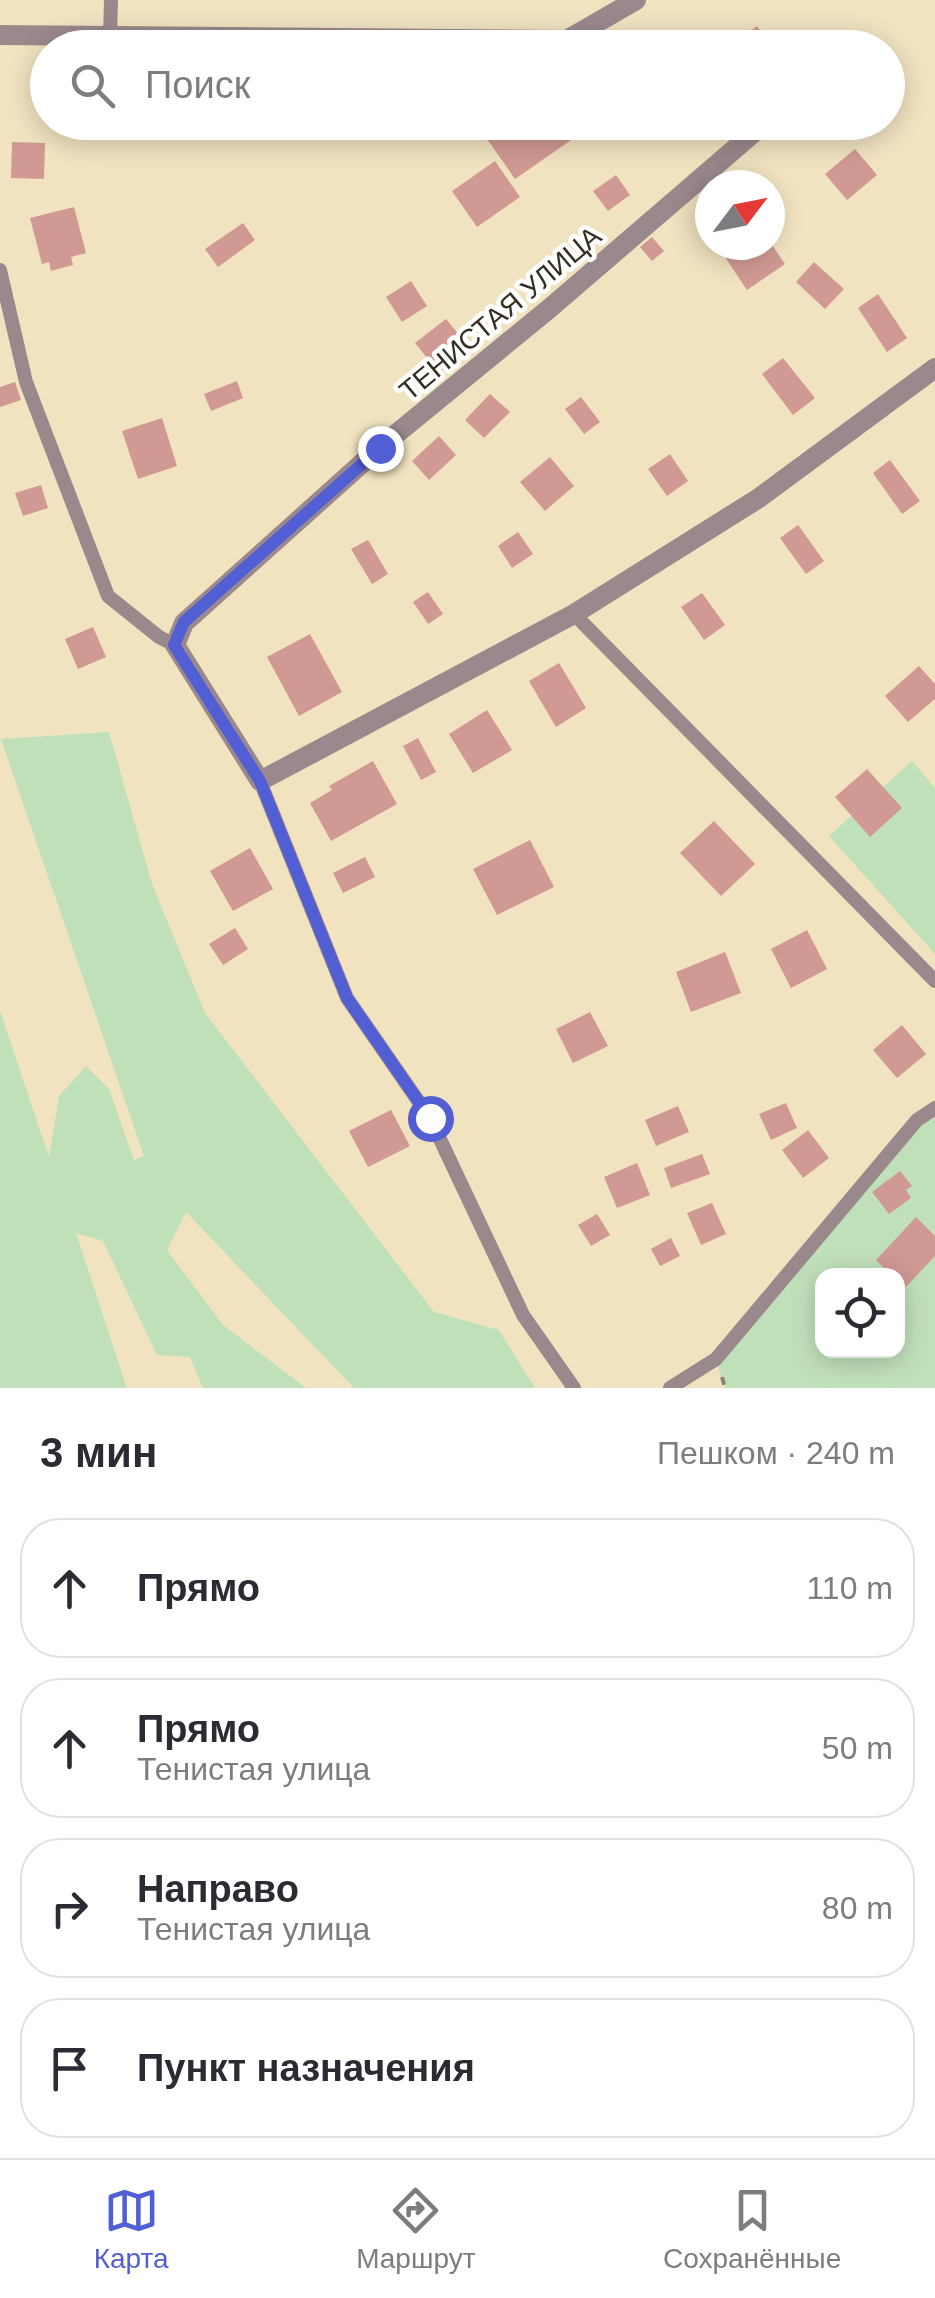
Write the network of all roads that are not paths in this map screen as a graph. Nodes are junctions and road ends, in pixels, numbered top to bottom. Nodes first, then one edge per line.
1 (111, 0) edge
2 (636, 0) edge
3 (110, 30) edge
4 (584, 30) edge
5 (0, 34) edge
6 (30, 35) edge
7 (745, 140) edge
8 (0, 270) edge
9 (935, 368) edge
10 (574, 614) junction
11 (174, 645) junction
12 (260, 781) junction
13 (935, 981) edge
14 (935, 1108) edge
15 (574, 1388) edge
16 (670, 1388) edge

1 - 3 lane
2 - 4 street
5 - 6 street
7 - 11 street, ТЕНИСТАЯ УЛИЦА
8 - 11 lane
9 - 10 street
10 - 12 street
10 - 13 lane
11 - 12 street
12 - 15 lane
14 - 16 lane

